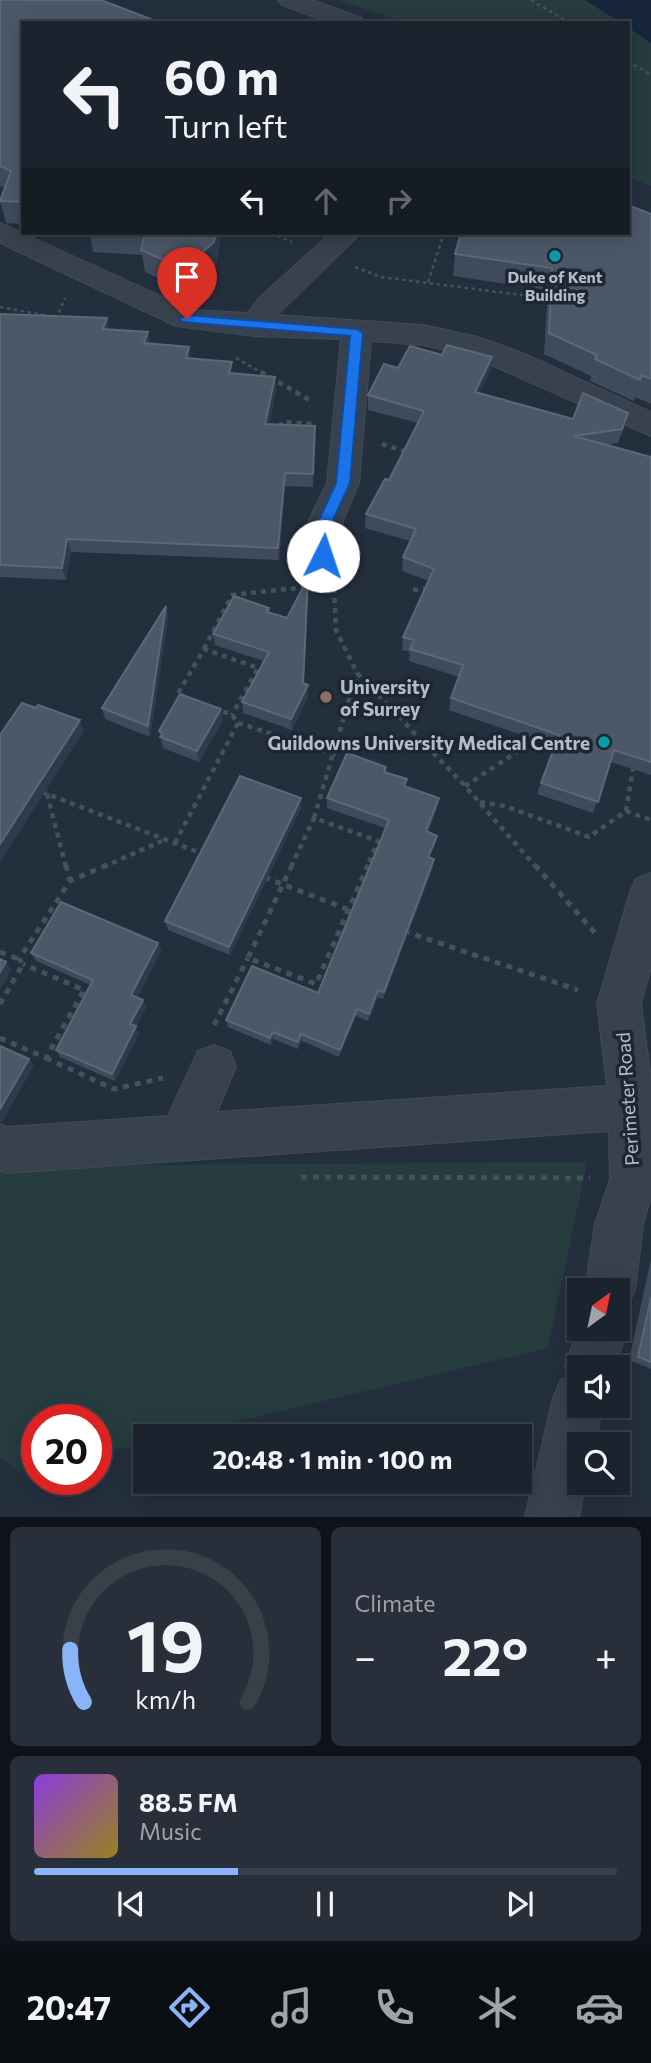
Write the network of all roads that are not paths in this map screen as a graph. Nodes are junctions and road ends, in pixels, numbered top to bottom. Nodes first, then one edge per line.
1 (290, 0) edge
2 (348, 21) edge
3 (0, 232) edge
4 (345, 235) edge
5 (255, 326) junction
6 (357, 333) junction
7 (651, 425) edge
8 (322, 571) road end
9 (650, 902) edge
10 (214, 1067) road end
11 (632, 1107) junction
12 (183, 1138) junction
13 (0, 1147) edge
14 (612, 1278) edge
15 (574, 1418) edge
16 (552, 1517) edge

1 - 2 street
3 - 5 street
4 - 5 street
5 - 6 street
6 - 7 street
6 - 8 street
9 - 11 street, Perimeter Road
10 - 12 street
11 - 12 street
11 - 14 street, Perimeter Road
12 - 13 street
15 - 16 street

